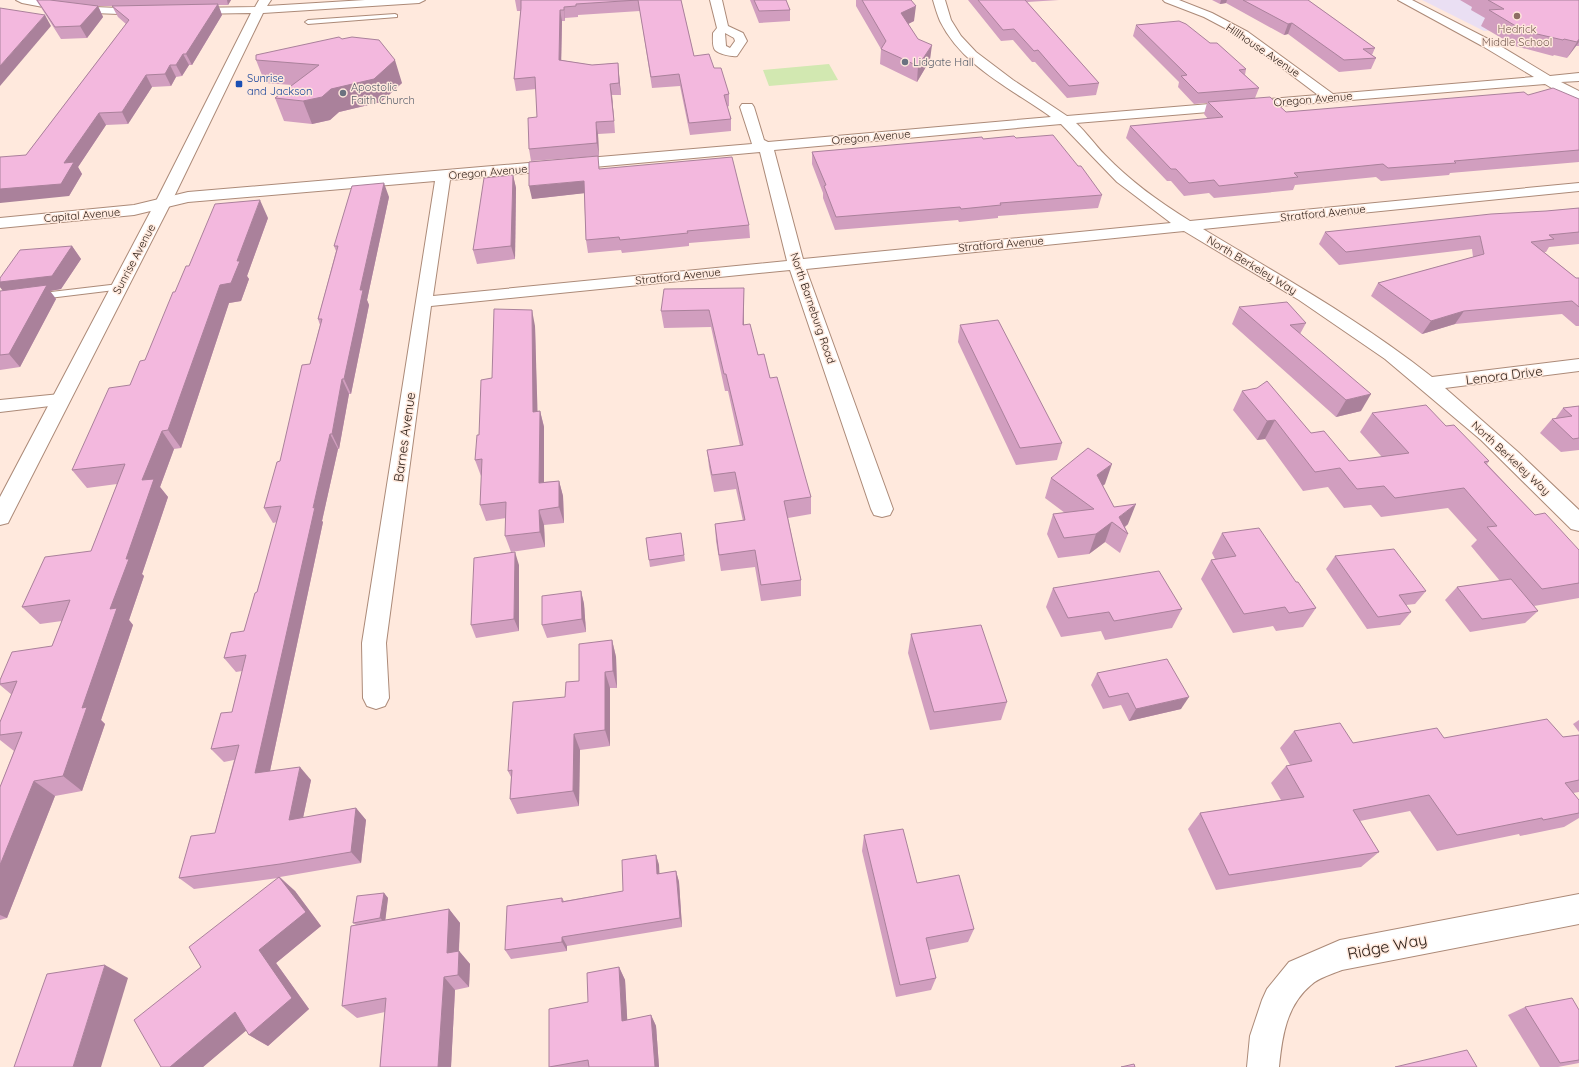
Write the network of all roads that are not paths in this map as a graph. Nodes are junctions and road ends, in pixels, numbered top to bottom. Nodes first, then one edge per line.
1 (22, 0) edge
2 (419, 0) edge
3 (716, 0) edge
4 (939, 0) edge
5 (1170, 0) edge
6 (1404, 0) edge
7 (262, 5) edge
8 (175, 11) edge
9 (152, 12) edge
10 (395, 16) dead end
11 (308, 22) dead end
12 (723, 28) dead end
13 (1579, 77) edge
14 (1547, 80) junction
15 (1579, 96) edge
16 (1331, 98) junction
17 (747, 107) dead end
18 (1064, 120) junction
19 (766, 146) junction
20 (443, 176) junction
21 (1579, 187) edge
22 (163, 202) junction
23 (0, 223) edge
24 (1188, 226) junction
25 (796, 264) junction
26 (119, 288) junction
27 (0, 302) edge
28 (423, 302) junction
29 (1579, 365) edge
30 (1428, 384) junction
31 (60, 400) junction
32 (0, 406) edge
33 (1571, 505) edge
34 (882, 509) dead end
35 (0, 517) edge
36 (1579, 522) edge
37 (376, 698) dead end
38 (1579, 909) edge
39 (1263, 1067) edge

1 - 9 street
2 - 7 street
3 - 12 street
4 - 18 street, North Berkeley Way
5 - 16 street, Hillhouse Avenue
6 - 14 street
7 - 8 street
7 - 22 street, Sunrise Avenue
10 - 11 lane
13 - 14 street, Oregon Avenue
14 - 15 street
14 - 16 street, Oregon Avenue
16 - 18 street, Oregon Avenue
17 - 19 street, North Barneburg Road
18 - 19 street, Oregon Avenue
18 - 24 street, North Berkeley Way
19 - 20 street, Oregon Avenue
19 - 25 street, North Barneburg Road
20 - 22 street, Oregon Avenue
20 - 28 street, Barnes Avenue
21 - 24 street, Stratford Avenue
22 - 23 street, Capital Avenue
22 - 26 street, Sunrise Avenue
24 - 25 street, Stratford Avenue
24 - 30 street, North Berkeley Way
25 - 28 street, Stratford Avenue
25 - 34 street, North Barneburg Road
26 - 27 lane
26 - 31 street, Sunrise Avenue
28 - 37 street, Barnes Avenue
29 - 30 street, Lenora Drive
30 - 33 street, North Berkeley Way
31 - 32 street
31 - 35 street, Sunrise Avenue
33 - 36 street, North Berkeley Way
38 - 39 street, Ridge Way

